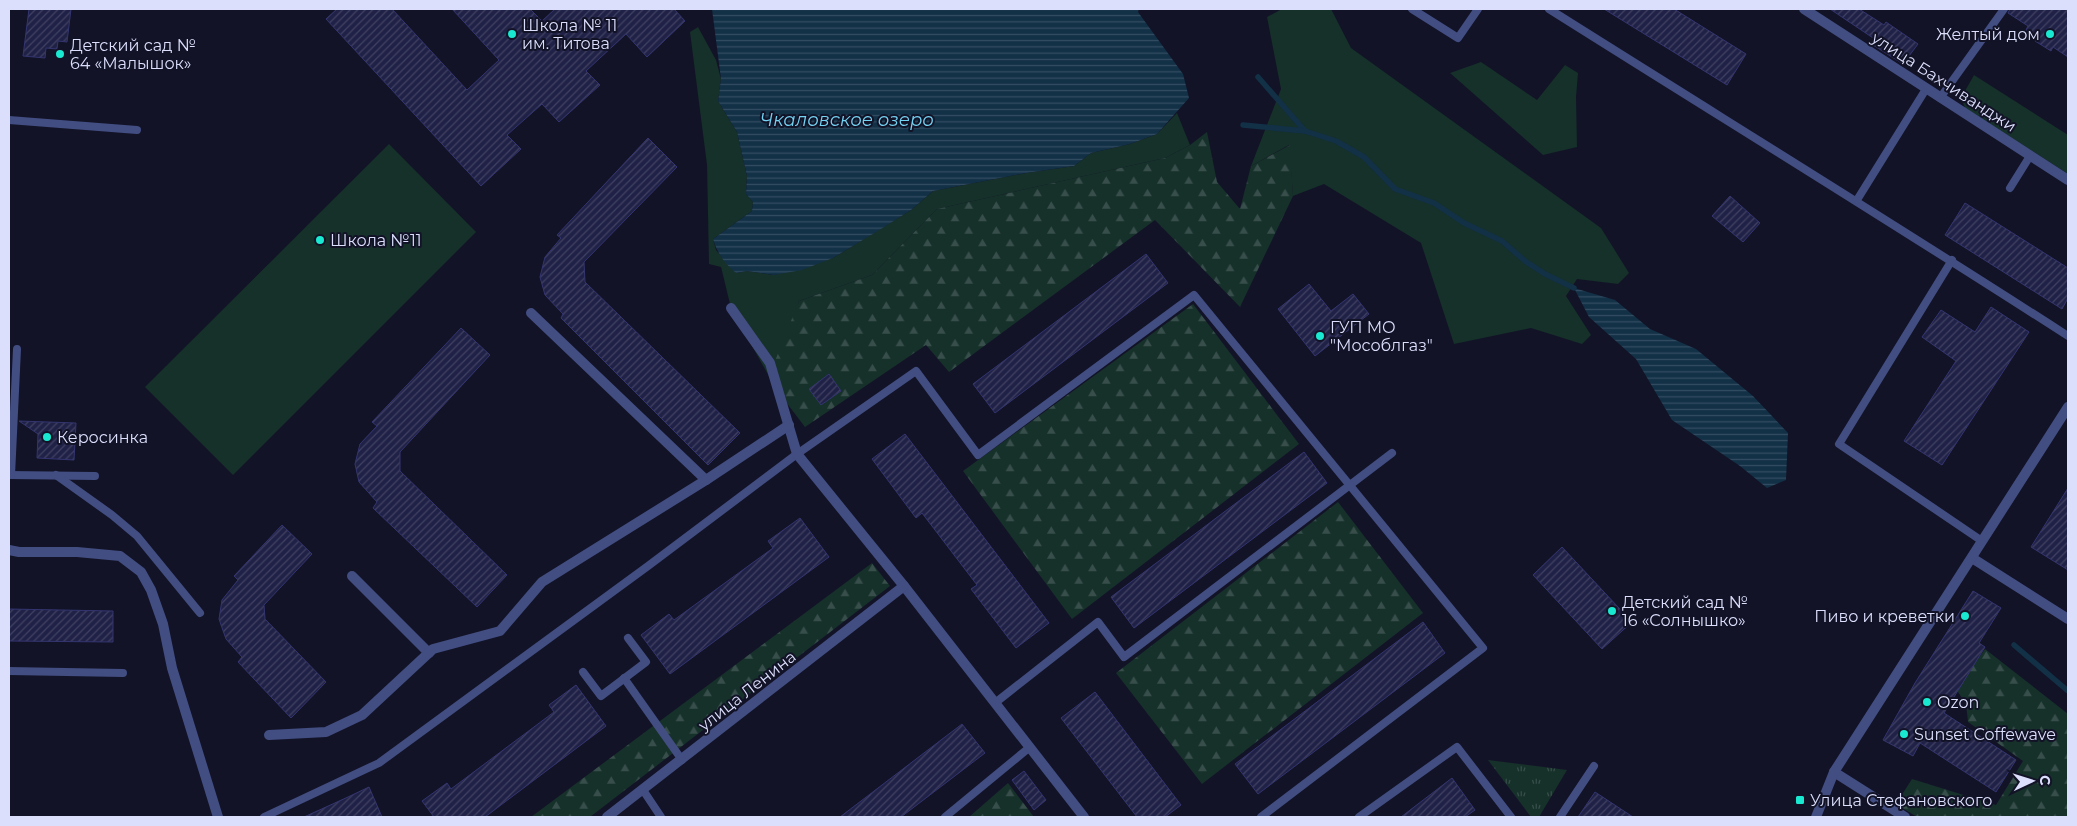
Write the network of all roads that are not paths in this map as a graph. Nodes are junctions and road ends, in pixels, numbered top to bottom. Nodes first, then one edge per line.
1 (1412, 9) edge
2 (1478, 9) edge
3 (1549, 9) edge
4 (1804, 9) edge
5 (2004, 9) edge
6 (1926, 89) junction
7 (1940, 98) junction
8 (9, 120) edge
9 (137, 130) dead end
10 (2030, 156) junction
11 (2068, 180) edge
12 (2010, 188) dead end
13 (1856, 200) junction
14 (1952, 260) junction
15 (731, 308) dead end
16 (531, 313) dead end
17 (2068, 336) edge
18 (17, 349) dead end
19 (2068, 407) edge
20 (789, 425) junction
21 (1392, 453) dead end
22 (798, 454) junction
23 (10, 475) edge
24 (56, 476) junction
25 (95, 476) dead end
26 (706, 480) junction
27 (1350, 486) junction
28 (1982, 541) junction
29 (9, 550) edge
30 (1972, 558) junction
31 (352, 576) dead end
32 (904, 586) junction
33 (200, 613) dead end
34 (2068, 619) edge
35 (628, 638) dead end
36 (429, 653) junction
37 (9, 671) edge
38 (583, 672) dead end
39 (124, 673) dead end
40 (624, 678) junction
41 (995, 703) junction
42 (269, 735) dead end
43 (1030, 747) junction
44 (682, 760) junction
45 (1594, 766) dead end
46 (1834, 772) junction
47 (643, 790) junction
48 (1817, 814) edge
49 (218, 817) edge
50 (264, 817) edge
51 (607, 817) edge
52 (661, 817) edge
53 (945, 817) edge
54 (1084, 817) edge
55 (1261, 817) edge
56 (1359, 817) edge
57 (1511, 817) edge
58 (1560, 817) edge
59 (1905, 817) edge

1 - 2 lane
3 - 13 lane
4 - 6 street, улица Бахчиванджи
5 - 7 lane
6 - 7 street, улица Бахчиванджи
6 - 13 lane
7 - 10 street, улица Бахчиванджи
8 - 9 lane
10 - 11 street, улица Бахчиванджи
10 - 12 lane
13 - 14 lane
14 - 17 lane
14 - 28 lane
15 - 20 street
16 - 26 street
18 - 23 lane
19 - 28 street
20 - 22 street
20 - 26 street
21 - 27 lane
22 - 27 lane
22 - 32 street
22 - 50 lane
23 - 24 lane
24 - 25 lane
24 - 33 lane
26 - 36 street
27 - 41 lane
27 - 55 lane
28 - 30 street
29 - 49 street
30 - 34 street
30 - 46 street
31 - 36 street
32 - 41 street
32 - 44 street, улица Ленина
35 - 40 lane
36 - 42 street
37 - 39 lane
38 - 40 lane
40 - 44 lane
41 - 43 street
43 - 53 lane
43 - 54 street
44 - 47 street, улица Ленина
45 - 58 lane
46 - 48 street
46 - 59 street
47 - 51 street, улица Ленина
47 - 52 lane
56 - 57 lane

